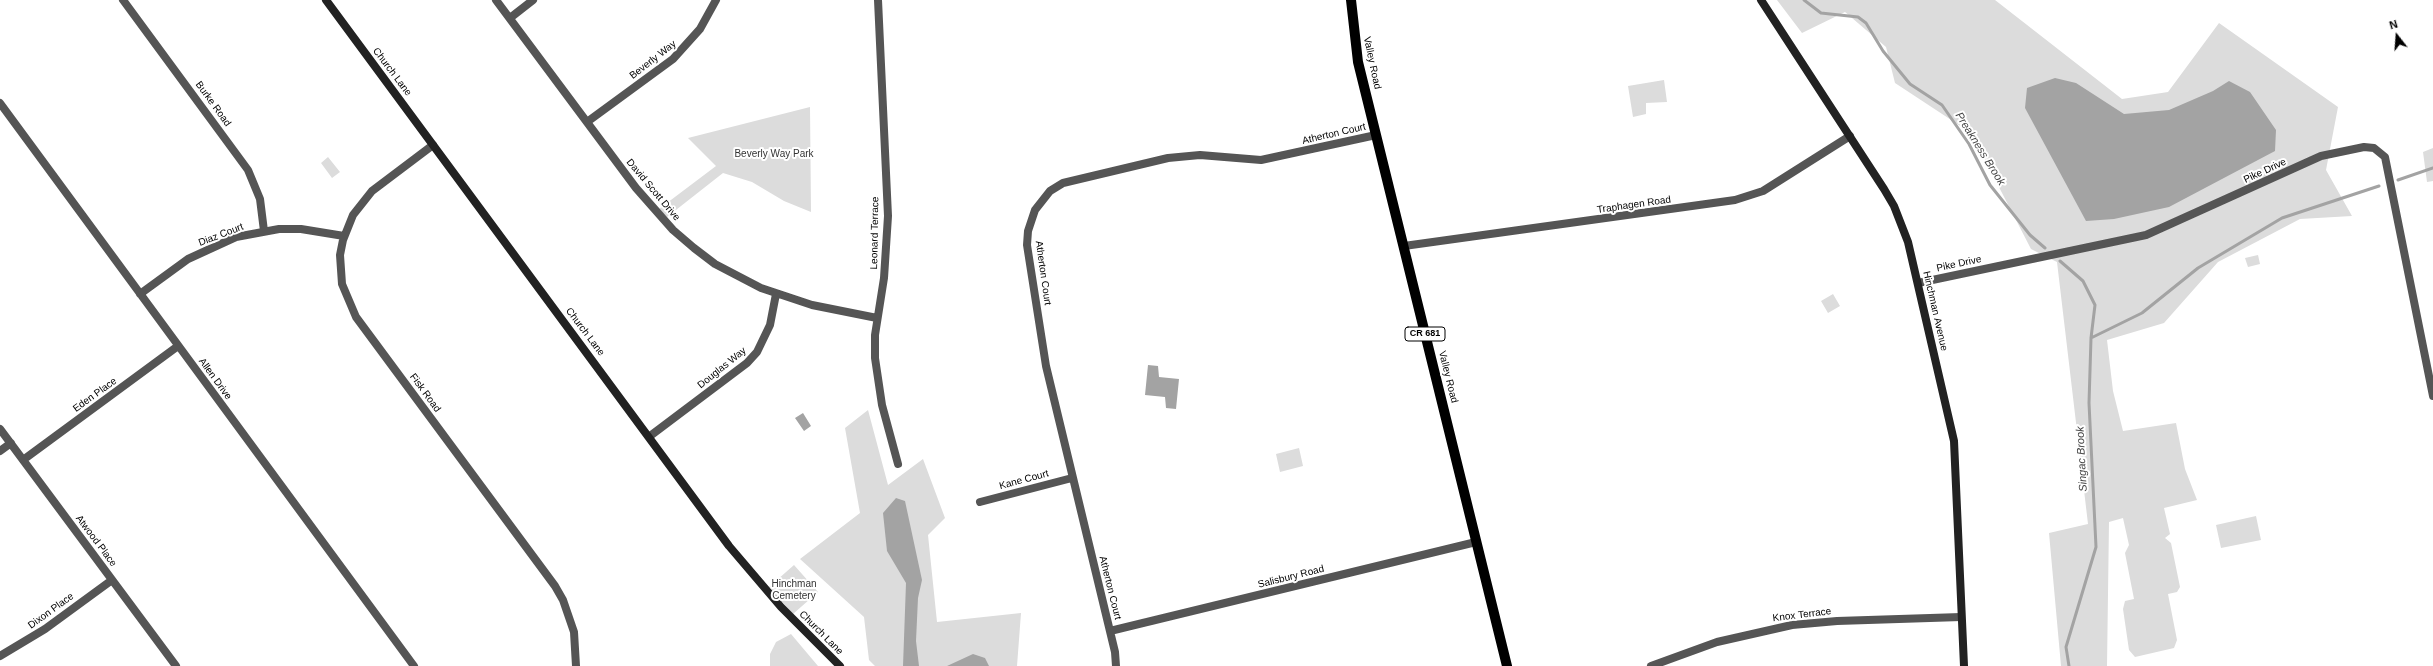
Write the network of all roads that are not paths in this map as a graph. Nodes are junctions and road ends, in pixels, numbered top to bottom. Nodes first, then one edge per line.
1 (123, 0) edge
2 (326, 0) edge
3 (496, 0) edge
4 (533, 0) edge
5 (716, 0) edge
6 (878, 0) edge
7 (1351, 0) edge
8 (1761, 0) edge
9 (510, 18) junction
10 (0, 103) edge
11 (587, 122) junction
12 (1376, 134) junction
13 (1850, 136) junction
14 (434, 145) junction
15 (264, 231) junction
16 (344, 236) junction
17 (1404, 246) junction
18 (1918, 283) junction
19 (140, 294) junction
20 (776, 294) junction
21 (877, 318) junction
22 (178, 346) junction
23 (2433, 396) edge
24 (0, 429) edge
25 (650, 436) junction
26 (11, 443) junction
27 (0, 451) edge
28 (23, 460) junction
29 (898, 464) dead end
30 (1072, 478) junction
31 (980, 502) dead end
32 (1476, 542) junction
33 (112, 580) junction
34 (1962, 617) junction
35 (1110, 630) junction
36 (0, 656) edge
37 (176, 666) edge
38 (414, 666) edge
39 (576, 666) edge
40 (840, 666) edge
41 (1116, 666) edge
42 (1507, 666) edge
43 (1652, 666) edge
44 (1964, 666) edge

1 - 15 street, Burke Road
2 - 14 street, Church Lane
3 - 9 street, David Scott Drive
4 - 9 street
5 - 11 street, Beverly Way
6 - 21 street, Leonard Terrace
7 - 12 main road, Valley Road / CR 681
8 - 13 street, Hinchman Avenue
9 - 11 street, David Scott Drive
10 - 19 street, Allen Drive
11 - 20 street, David Scott Drive
12 - 17 main road, Valley Road / CR 681
12 - 30 street, Atherton Court
13 - 17 street, Traphagen Road
13 - 18 street, Hinchman Avenue
14 - 16 street, Fisk Road
14 - 25 street, Church Lane
15 - 16 street, Diaz Court
15 - 19 street, Diaz Court
16 - 39 street, Fisk Road
17 - 32 main road, Valley Road / CR 681
18 - 23 street, Pike Drive
18 - 34 street, Hinchman Avenue
19 - 22 street, Allen Drive
20 - 21 street, David Scott Drive
20 - 25 street, Douglas Way
21 - 29 street, Leonard Terrace
22 - 28 street, Eden Place
22 - 38 street, Allen Drive
24 - 26 street, Atwood Place
25 - 40 street, Church Lane
26 - 27 street
26 - 28 street, Atwood Place
28 - 33 street, Atwood Place
30 - 31 street, Kane Court
30 - 35 street, Atherton Court
32 - 35 street, Salisbury Road
32 - 42 main road, Valley Road / CR 681
33 - 36 street, Dixon Place
33 - 37 street, Atwood Place
34 - 43 street, Knox Terrace
34 - 44 street, Hinchman Avenue
35 - 41 street, Atherton Court

